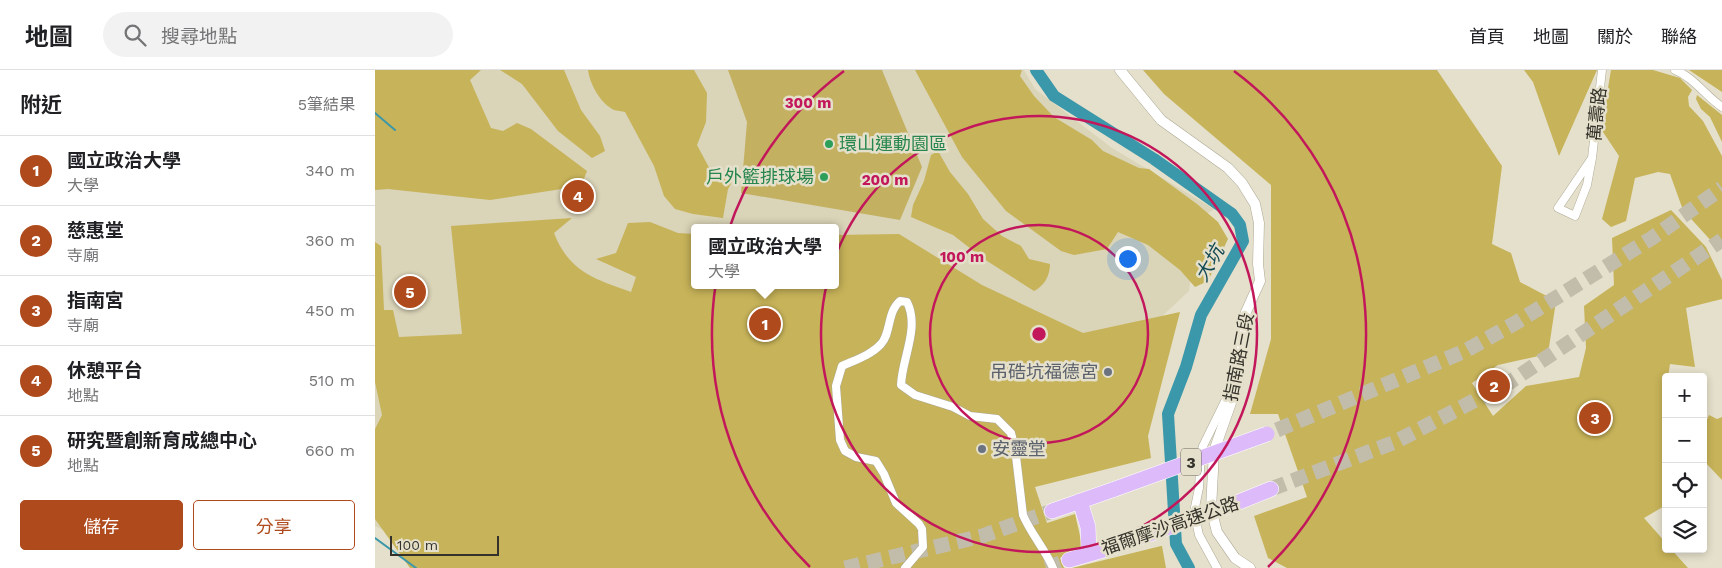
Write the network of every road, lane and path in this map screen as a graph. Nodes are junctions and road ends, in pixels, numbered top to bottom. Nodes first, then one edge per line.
1 (1120, 70) edge
2 (1602, 70) edge
3 (1675, 70) edge
4 (1722, 107) edge
5 (1592, 158) junction
6 (1240, 368) junction
7 (1272, 432) tunnel mouth
8 (1271, 489) tunnel mouth
9 (1080, 501) junction
10 (1052, 511) tunnel mouth
11 (1089, 554) junction
12 (1069, 560) tunnel mouth
13 (905, 568) edge
14 (1053, 568) edge
15 (1217, 568) edge
16 (1250, 568) edge

1 - 6 street, 指南路三段
2 - 5 street, 萬壽路
3 - 4 street
5 - 5 street, 萬壽路
6 - 15 street
6 - 16 street, 指南路三段
7 - 9 highway, 3, bridge
8 - 11 highway, 福爾摩沙高速公路, bridge
9 - 10 highway, 3
9 - 11 highway
11 - 12 highway, 福爾摩沙高速公路
13 - 14 street

